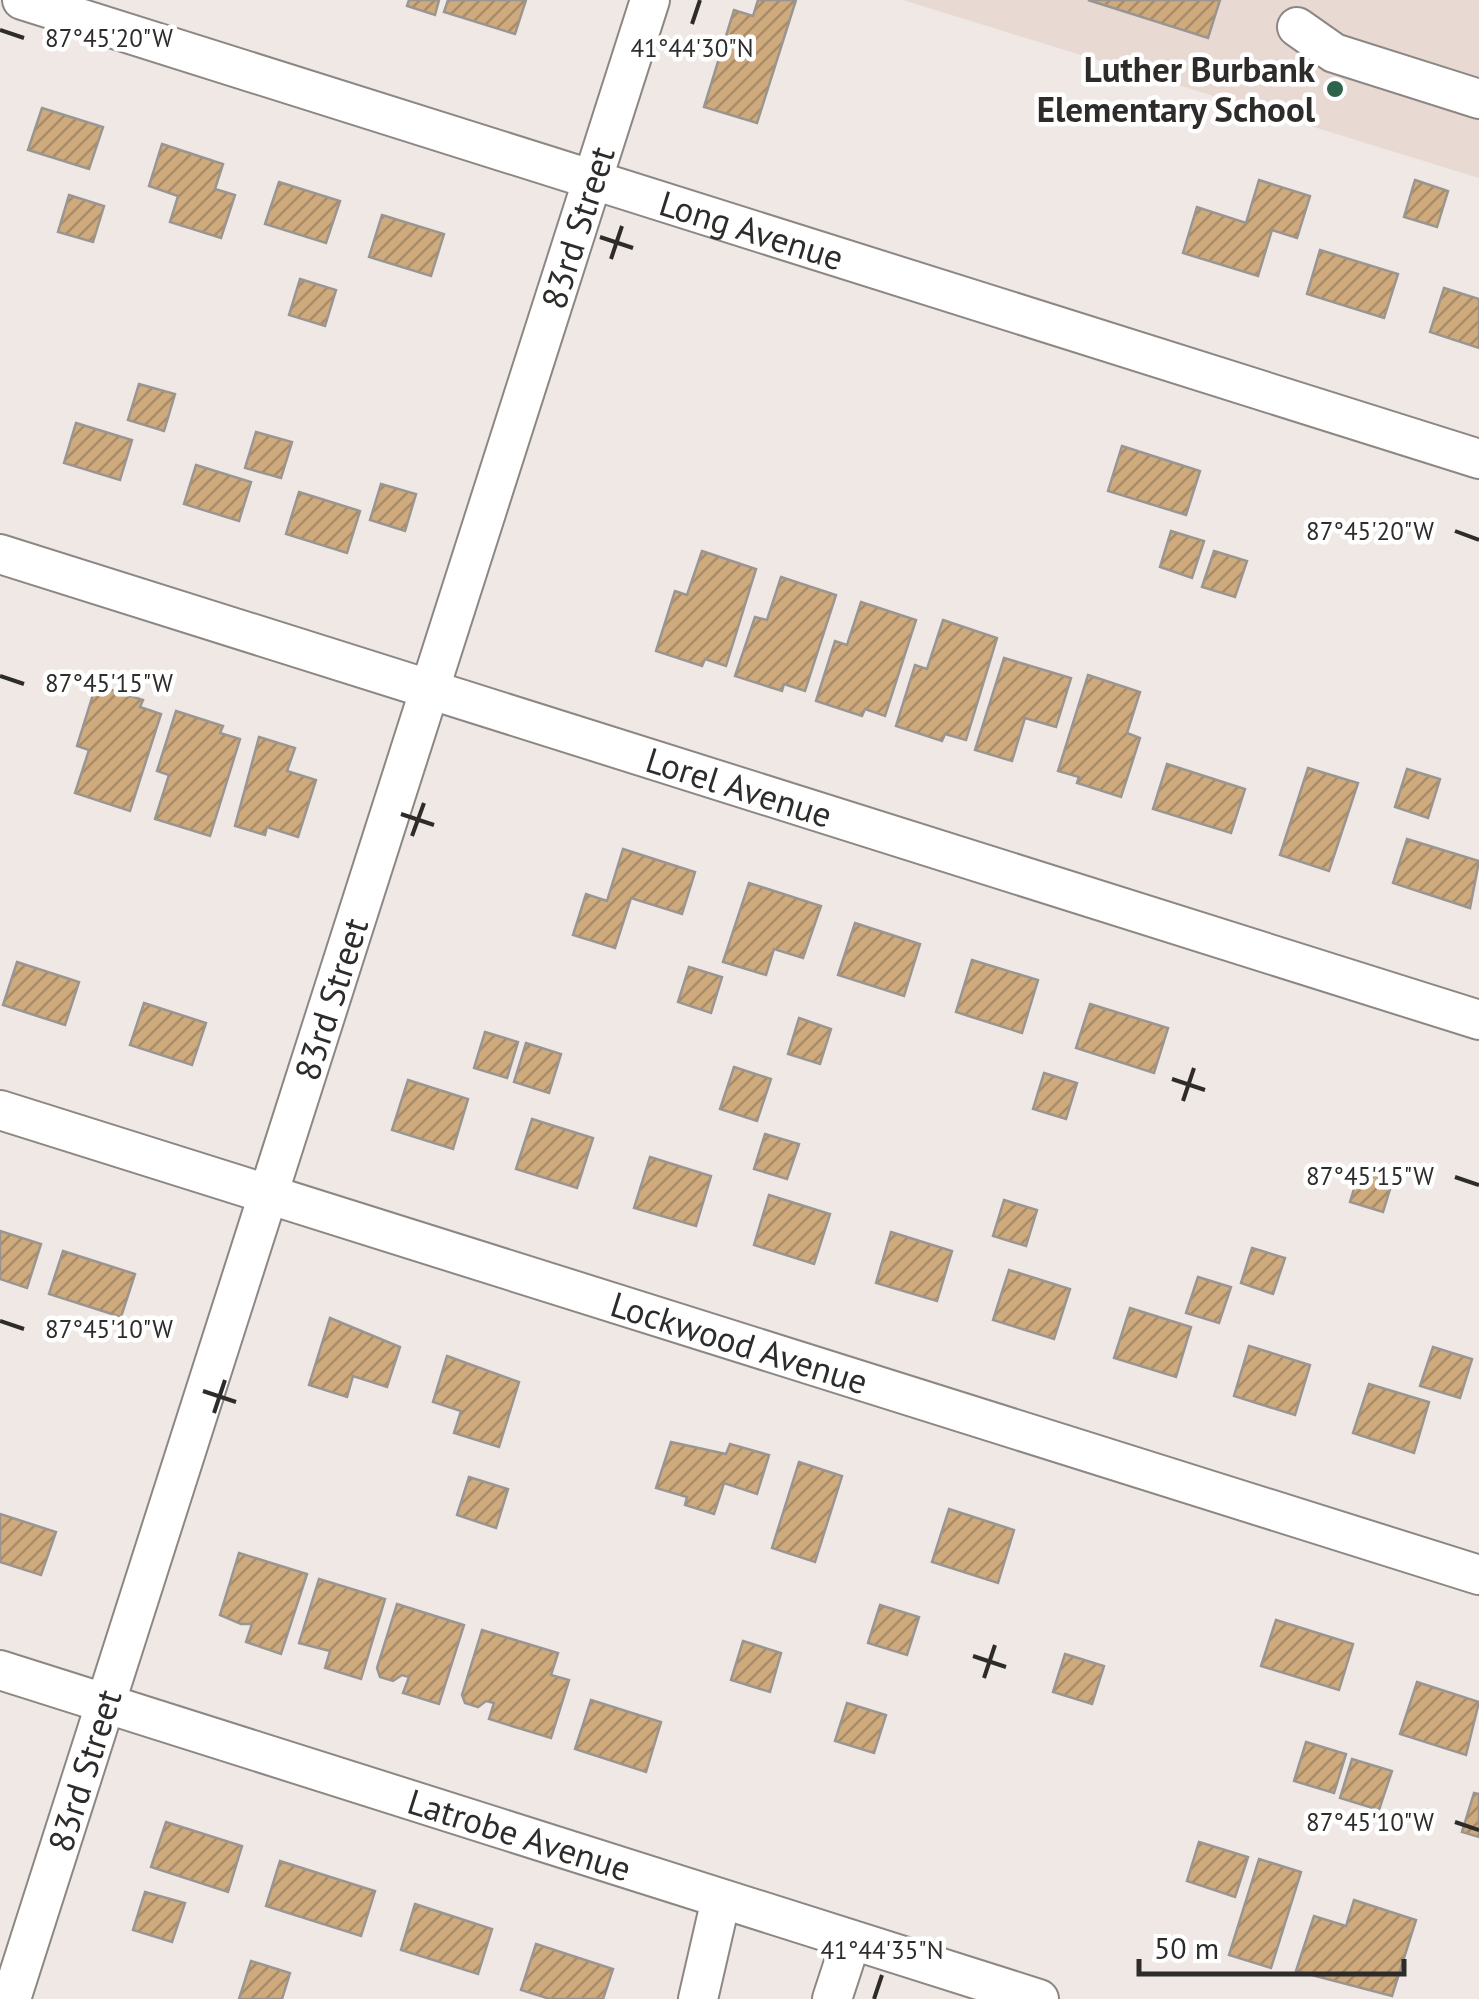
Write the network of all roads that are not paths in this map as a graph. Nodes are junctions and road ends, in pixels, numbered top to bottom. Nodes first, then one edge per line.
1 (22, 0) edge
2 (650, 0) edge
3 (80, 9) edge
4 (1297, 26) dead end
5 (1479, 98) edge
6 (592, 181) junction
7 (1479, 460) edge
8 (0, 554) edge
9 (430, 690) junction
10 (1479, 1020) edge
11 (0, 1110) edge
12 (268, 1194) junction
13 (1479, 1575) edge
14 (0, 1670) edge
15 (105, 1703) junction
16 (721, 1900) junction
17 (851, 1940) junction
18 (11, 1999) edge
19 (698, 1999) edge
20 (832, 1999) edge
21 (1039, 1999) edge

1 - 3 street, Long Avenue
2 - 6 street, 83rd Street
3 - 6 street, Long Avenue
4 - 5 street
6 - 7 street, Long Avenue
6 - 9 street, 83rd Street
8 - 9 street, Lorel Avenue
9 - 10 street, Lorel Avenue
9 - 12 street, 83rd Street
11 - 12 street, Lockwood Avenue
12 - 13 street, Lockwood Avenue
12 - 15 street, 83rd Street
14 - 15 street, Latrobe Avenue
15 - 16 street, Latrobe Avenue
15 - 18 street, 83rd Street
16 - 17 street, Latrobe Avenue
16 - 19 street
17 - 20 street
17 - 21 street, Latrobe Avenue

